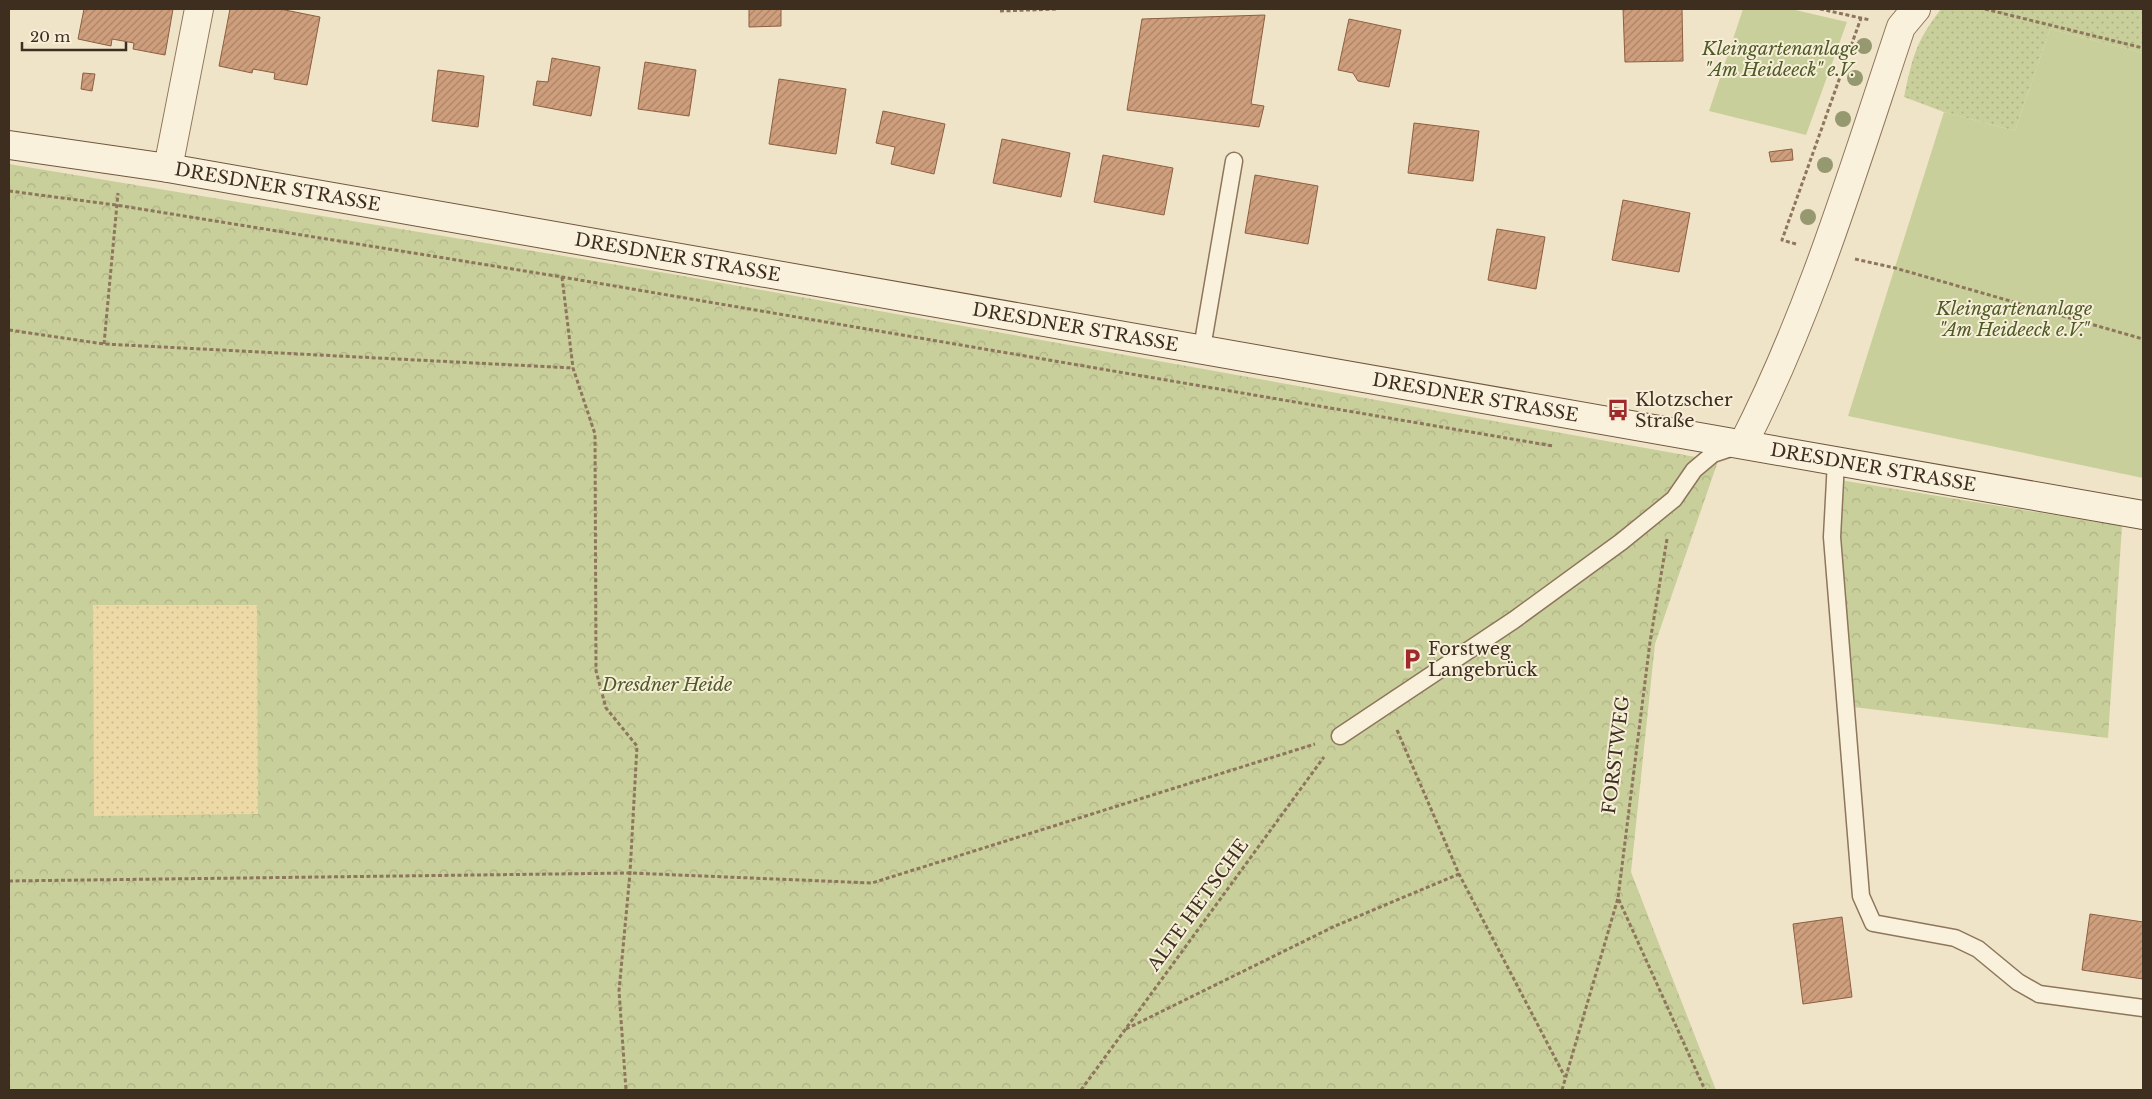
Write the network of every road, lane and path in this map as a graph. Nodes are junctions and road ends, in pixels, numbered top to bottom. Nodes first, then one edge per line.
1 (199, 9) edge
2 (1058, 9) edge
3 (1820, 9) edge
4 (1985, 9) edge
5 (1000, 11) dead end
6 (1861, 18) junction
7 (1908, 18) edge
8 (2143, 48) edge
9 (9, 146) edge
10 (1234, 161) dead end
11 (124, 162) junction
12 (168, 168) junction
13 (9, 191) edge
14 (116, 205) junction
15 (1825, 253) junction
16 (562, 277) junction
17 (9, 330) edge
18 (2143, 339) edge
19 (104, 344) junction
20 (1202, 348) junction
21 (573, 368) junction
22 (1743, 444) junction
23 (1557, 447) dead end
24 (1836, 461) junction
25 (1674, 499) junction
26 (2143, 515) edge
27 (1386, 704) junction
28 (1340, 736) junction
29 (630, 874) junction
30 (1459, 874) junction
31 (9, 881) edge
32 (1618, 898) junction
33 (2143, 1008) edge
34 (1125, 1030) junction
35 (1566, 1077) junction
36 (626, 1090) edge
37 (1081, 1090) edge
38 (1562, 1090) edge
39 (1705, 1090) edge

1 - 12 main road
2 - 5 path
3 - 6 path
4 - 8 path
6 - 7 path
6 - 15 path
7 - 15 main road
9 - 11 main road, DRESDNER STRASSE
10 - 20 lane
11 - 12 main road, DRESDNER STRASSE
11 - 14 path
12 - 20 main road, DRESDNER STRASSE
13 - 14 path
14 - 16 path
14 - 19 path
15 - 18 path
15 - 22 main road
16 - 21 path
16 - 23 path
17 - 19 path
19 - 21 path
20 - 22 main road, DRESDNER STRASSE
21 - 29 path
22 - 24 main road, DRESDNER STRASSE
22 - 25 lane
24 - 26 main road, DRESDNER STRASSE
24 - 33 lane
25 - 27 lane
25 - 32 path, FORSTWEG
27 - 28 lane
27 - 30 path
28 - 29 path
28 - 34 path, ALTE HETSCHE
29 - 31 path
29 - 36 path
30 - 34 path
30 - 35 path
32 - 35 path, FORSTWEG
32 - 39 path
34 - 37 path, ALTE HETSCHE
35 - 38 path, FORSTWEG

